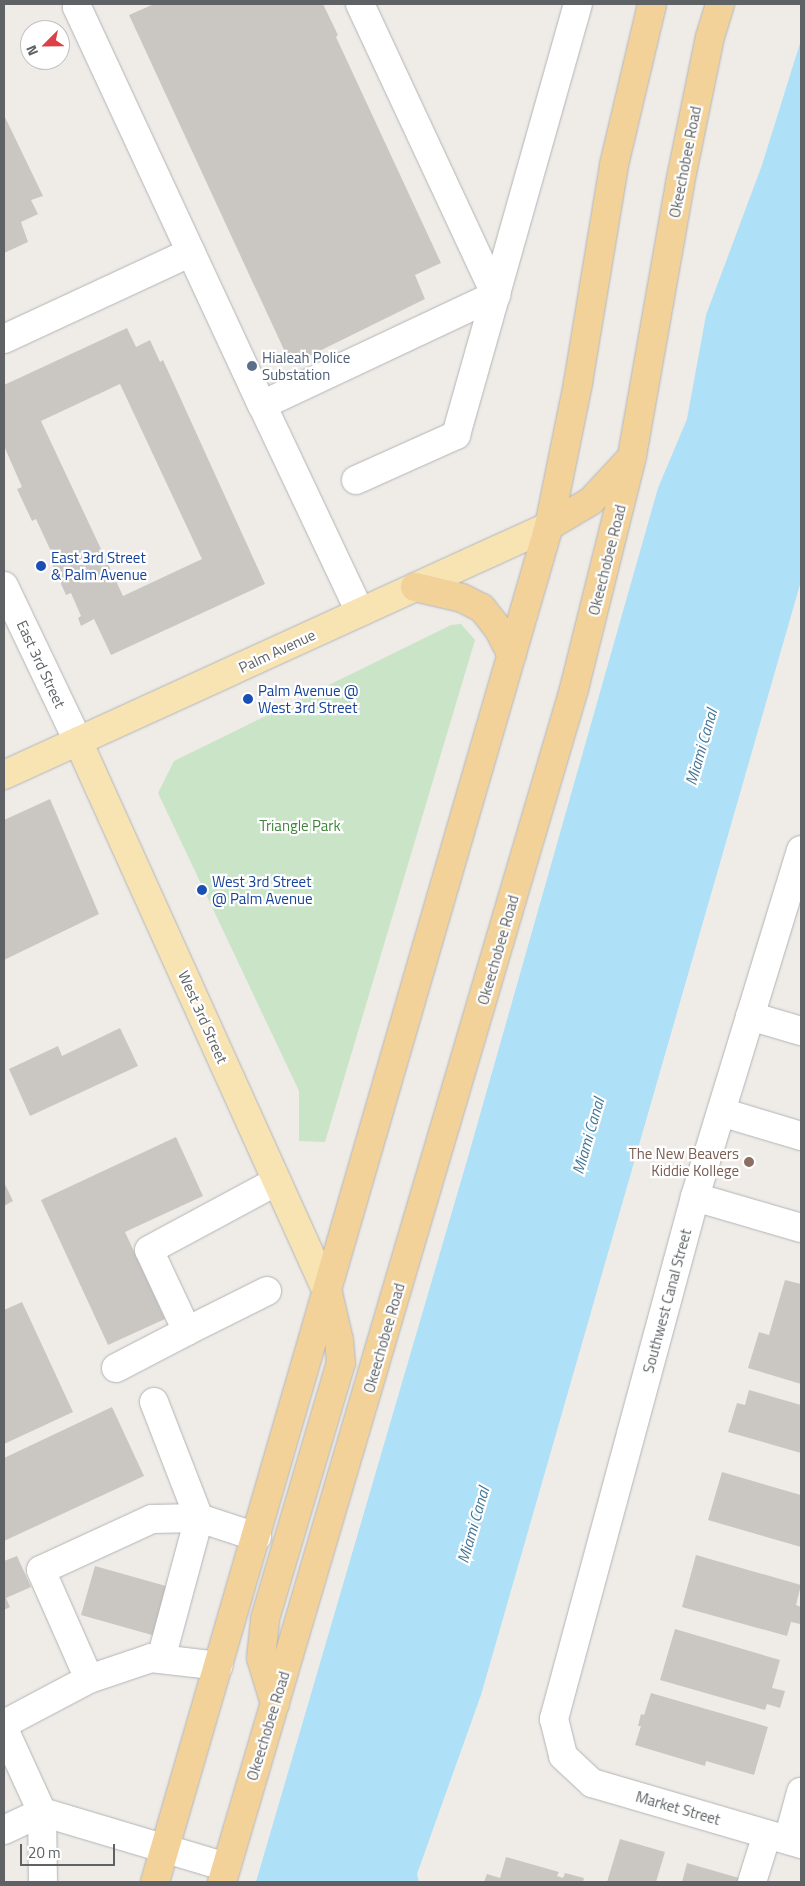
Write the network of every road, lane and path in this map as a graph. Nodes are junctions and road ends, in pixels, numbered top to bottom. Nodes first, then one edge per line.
1 (77, 4) edge
2 (360, 4) edge
3 (578, 4) edge
4 (652, 4) edge
5 (720, 4) edge
6 (191, 252) junction
7 (496, 295) junction
8 (4, 339) edge
9 (262, 405) junction
10 (632, 456) junction
11 (356, 480) dead end
12 (549, 526) junction
13 (4, 586) edge
14 (416, 587) junction
15 (360, 612) junction
16 (10, 615) edge
17 (512, 655) junction
18 (78, 742) junction
19 (4, 775) edge
20 (801, 850) edge
21 (750, 1016) junction
22 (801, 1031) edge
23 (721, 1112) junction
24 (801, 1136) edge
25 (277, 1181) junction
26 (695, 1197) junction
27 (801, 1228) edge
28 (267, 1291) dead end
29 (327, 1292) junction
30 (186, 1331) junction
31 (116, 1368) dead end
32 (154, 1402) dead end
33 (199, 1518) junction
34 (256, 1537) junction
35 (161, 1659) junction
36 (219, 1666) junction
37 (89, 1679) junction
38 (275, 1704) junction
39 (4, 1724) edge
40 (4, 1730) edge
41 (563, 1756) joint
42 (801, 1792) edge
43 (42, 1812) junction
44 (4, 1830) edge
45 (785, 1839) edge
46 (165, 1850) junction
47 (224, 1875) edge
48 (42, 1882) edge
49 (155, 1882) edge
50 (752, 1882) edge

1 - 6 street
2 - 7 street
3 - 7 street
4 - 12 highway
5 - 10 highway, Okeechobee Road
6 - 8 street
6 - 9 street
7 - 9 street
7 - 11 street
9 - 15 street
10 - 12 highway
10 - 38 highway, Okeechobee Road
12 - 14 main road, Palm Avenue
12 - 17 highway
13 - 16 street, East 3rd Street
14 - 15 main road, Palm Avenue
14 - 17 highway
15 - 18 main road, Palm Avenue
16 - 18 street, East 3rd Street
17 - 29 highway
18 - 19 main road, Palm Avenue
18 - 25 main road, West 3rd Street
20 - 21 street, Southwest Canal Street
21 - 22 street
21 - 23 street, Southwest Canal Street
23 - 24 street
23 - 26 street, Southwest Canal Street
25 - 29 main road, West 3rd Street
25 - 30 street
26 - 27 street
26 - 41 street, Southwest Canal Street
28 - 30 street
29 - 34 highway
29 - 38 highway
30 - 31 street
32 - 33 street
33 - 34 street
33 - 35 street
33 - 37 street
34 - 36 highway
35 - 36 street
35 - 37 street
36 - 46 highway
37 - 39 street
38 - 47 highway, Okeechobee Road
40 - 43 street
41 - 45 street, Market Street
42 - 45 street
43 - 44 street
43 - 46 street
43 - 48 street
45 - 50 street
46 - 47 street
46 - 49 highway

